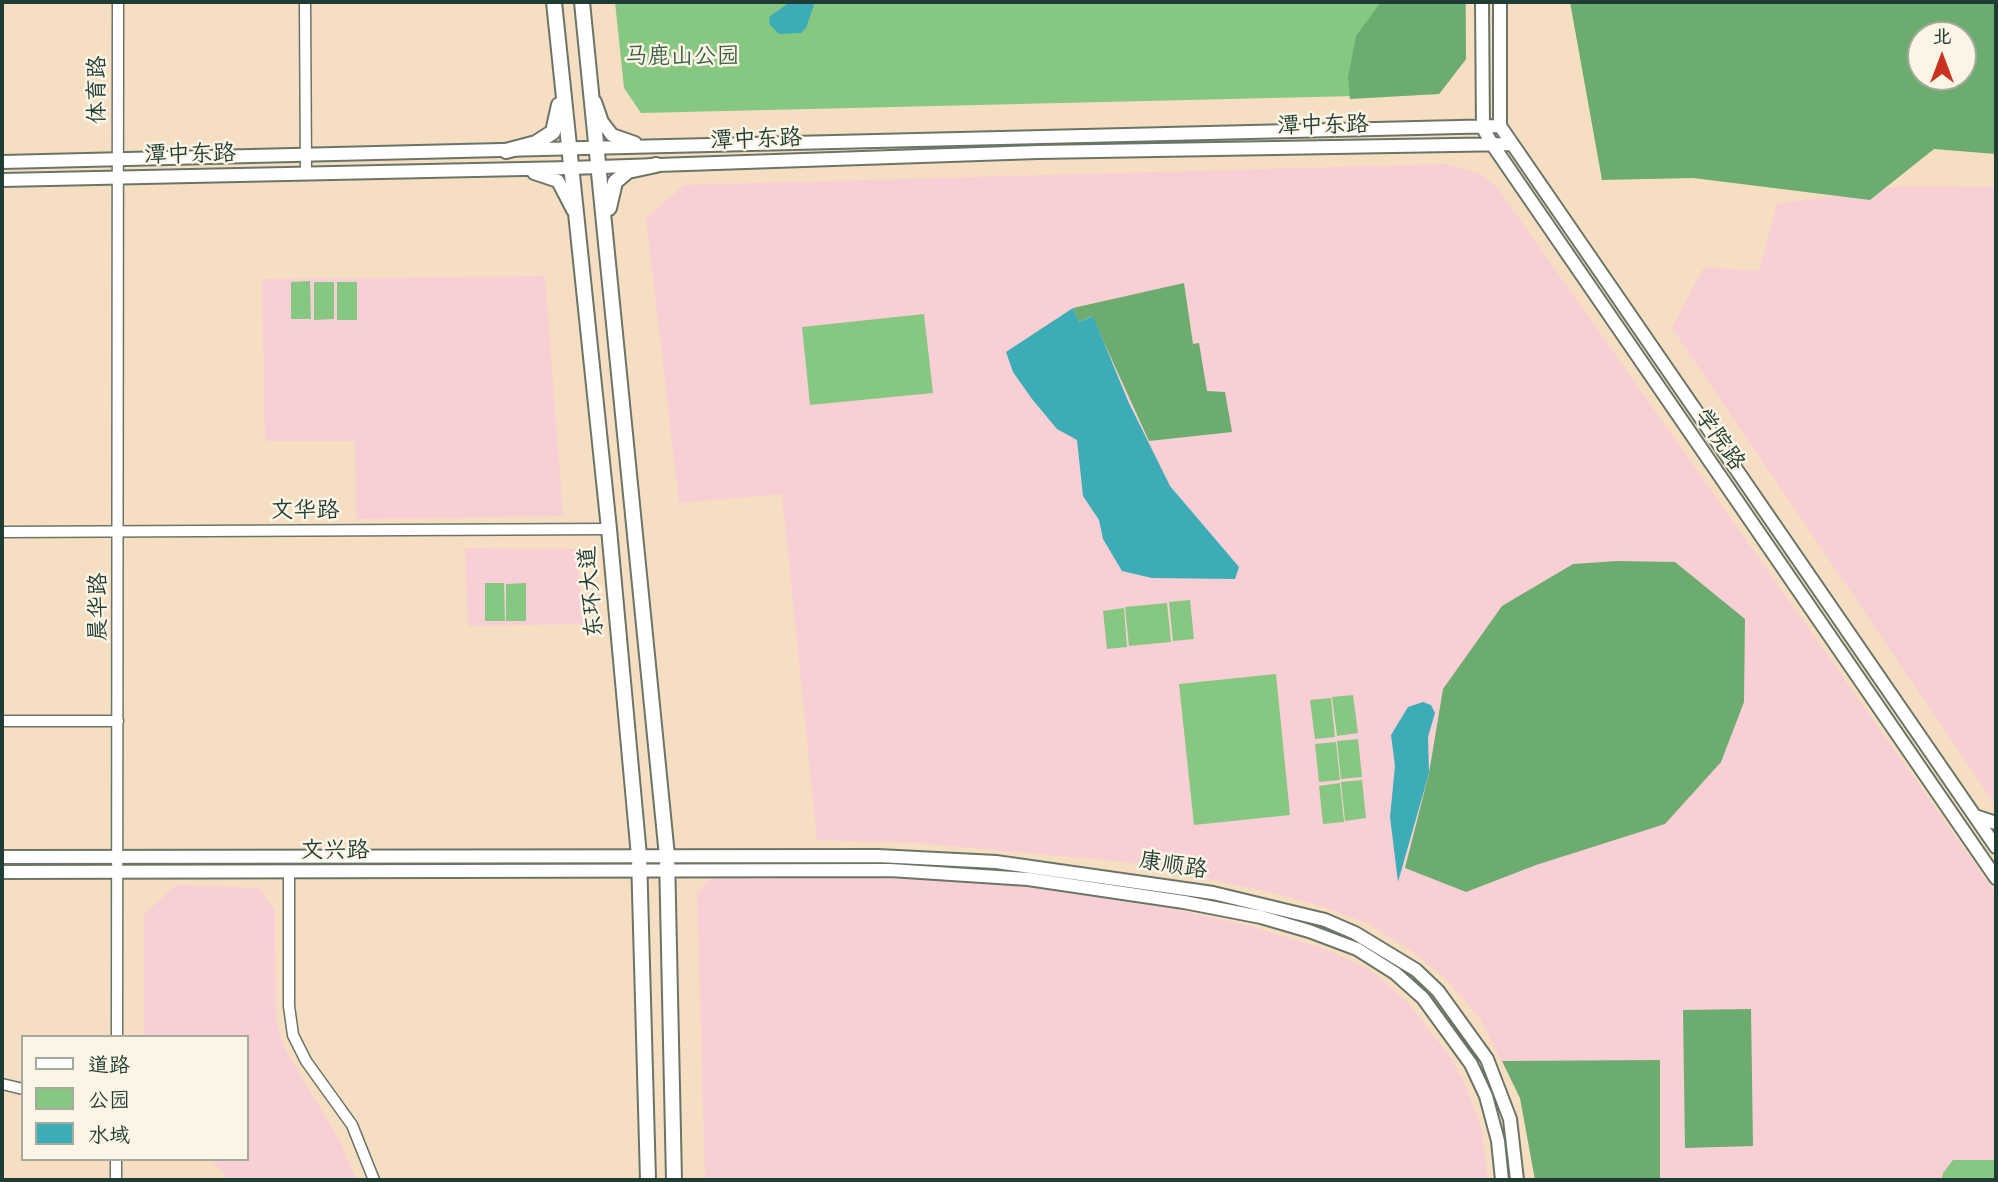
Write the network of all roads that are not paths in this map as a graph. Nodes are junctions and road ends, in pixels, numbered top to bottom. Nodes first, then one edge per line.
1 (118, 2) edge
2 (305, 2) edge
3 (554, 2) edge
4 (582, 2) edge
5 (1482, 2) edge
6 (1500, 2) edge
7 (561, 83) junction
8 (590, 87) junction
9 (1500, 126) junction
10 (1483, 128) junction
11 (1492, 144) junction
12 (1512, 144) junction
13 (656, 147) junction
14 (596, 148) junction
15 (567, 149) junction
16 (506, 151) junction
17 (306, 155) junction
18 (117, 160) junction
19 (2, 162) edge
20 (656, 165) junction
21 (599, 167) junction
22 (570, 168) junction
23 (509, 169) junction
24 (306, 174) junction
25 (117, 178) junction
26 (2, 180) edge
27 (576, 219) junction
28 (606, 234) junction
29 (609, 528) junction
30 (118, 531) junction
31 (2, 532) edge
32 (2, 721) edge
33 (118, 721) junction
34 (1975, 816) junction
35 (1996, 823) edge
36 (1996, 847) edge
37 (2, 857) edge
38 (118, 857) junction
39 (639, 864) junction
40 (668, 864) junction
41 (2, 872) edge
42 (118, 872) junction
43 (289, 872) junction
44 (1996, 878) edge
45 (117, 1035) edge
46 (2, 1084) edge
47 (21, 1089) edge
48 (116, 1161) edge
49 (116, 1180) edge
50 (374, 1180) edge
51 (648, 1180) edge
52 (674, 1180) edge
53 (1502, 1180) edge
54 (1517, 1180) edge

1 - 18 street, 体育路
2 - 17 street
3 - 7 highway, 东环大道
4 - 8 highway
5 - 10 main road, 学院路
6 - 9 main road
7 - 15 highway, 东环大道
7 - 16 highway
8 - 13 main road
8 - 14 highway
9 - 10 main road, 潭中东路
9 - 12 main road, 学院路
10 - 11 main road, 学院路
10 - 13 main road, 潭中东路
11 - 12 main road, 潭中东路
11 - 20 main road, 潭中东路
11 - 44 main road, 学院路
12 - 34 main road, 学院路
13 - 14 main road, 潭中东路
14 - 15 main road, 潭中东路
14 - 21 highway
15 - 16 main road, 潭中东路
15 - 22 highway, 东环大道
16 - 17 main road, 潭中东路
17 - 18 main road, 潭中东路
17 - 24 street
18 - 19 main road, 潭中东路
18 - 25 street, 体育路
20 - 21 main road, 潭中东路
20 - 28 highway
21 - 22 main road, 潭中东路
21 - 28 highway
22 - 23 main road, 潭中东路
22 - 27 highway, 东环大道
23 - 24 main road, 潭中东路
23 - 27 main road
24 - 25 main road, 潭中东路
25 - 26 main road, 潭中东路
25 - 30 street, 晨华路
27 - 29 highway, 东环大道
28 - 40 highway
29 - 30 street, 文华路
29 - 39 highway, 东环大道
30 - 31 street, 文华路
30 - 33 street, 晨华路
32 - 33 street
33 - 38 street, 晨华路
34 - 35 main road
34 - 36 main road, 学院路
37 - 38 main road, 文兴路
38 - 39 main road, 文兴路
38 - 42 street, 晨华路
39 - 40 main road, 文兴路
39 - 43 main road, 文兴路
39 - 51 highway, 东环大道
40 - 52 highway
40 - 53 main road, 康顺路
40 - 54 main road, 康顺路
41 - 42 main road, 文兴路
42 - 43 main road, 文兴路
42 - 45 street, 晨华路
43 - 50 street
46 - 47 street
48 - 49 street

